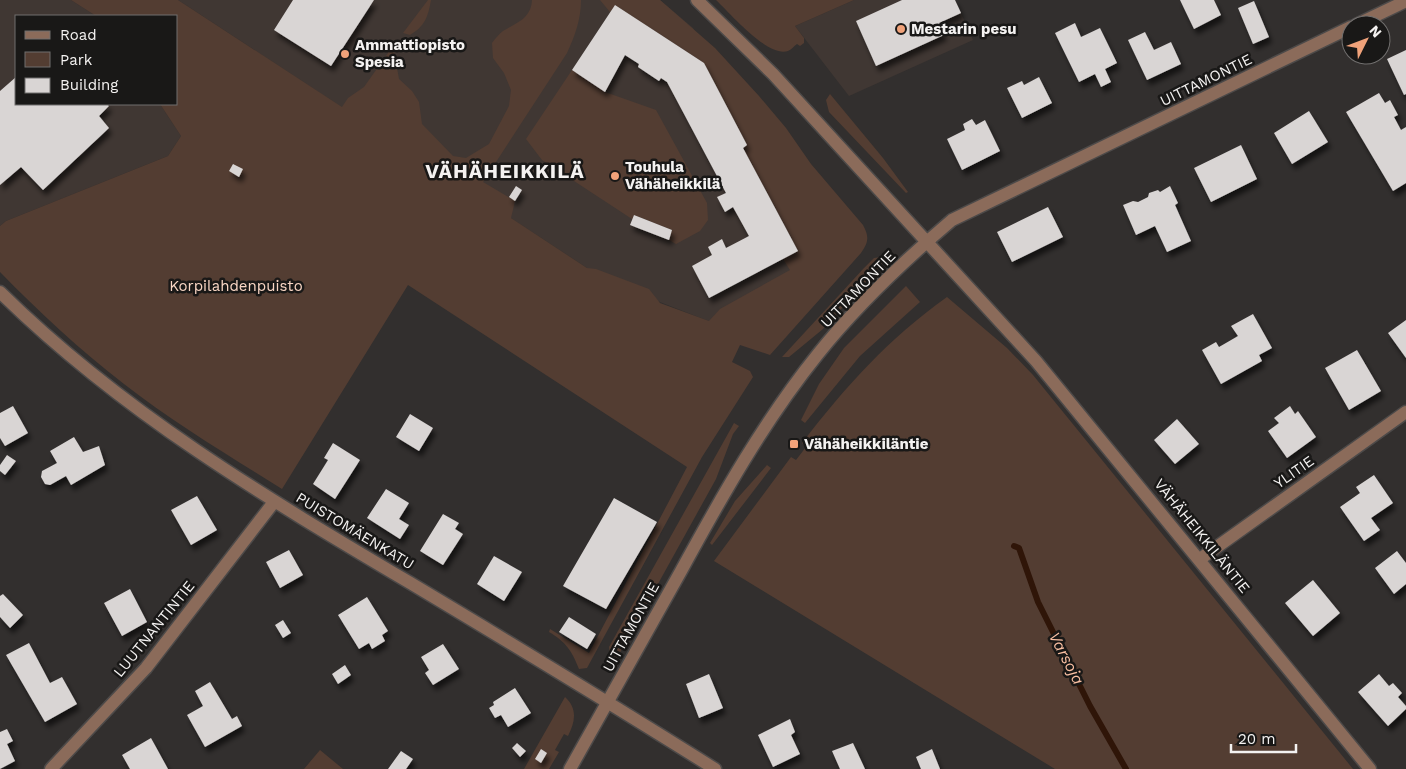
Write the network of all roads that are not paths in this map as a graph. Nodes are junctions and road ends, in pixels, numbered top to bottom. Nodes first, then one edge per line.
1 (697, 0) edge
2 (1406, 1) edge
3 (1377, 15) edge
4 (1341, 33) edge
5 (926, 242) junction
6 (0, 292) edge
7 (1406, 412) edge
8 (274, 502) junction
9 (1200, 559) junction
10 (609, 702) junction
11 (51, 769) edge
12 (570, 769) edge
13 (715, 769) edge
14 (1370, 769) edge

1 - 5 street, VÄHÄHEIKKILÄNTIE
2 - 3 street
4 - 5 street, UITTAMONTIE
5 - 9 street, VÄHÄHEIKKILÄNTIE
5 - 10 street, UITTAMONTIE
6 - 8 street, PUISTOMÄENKATU
7 - 9 street, YLITIE
8 - 10 street, PUISTOMÄENKATU
8 - 11 street, LUUTNANTINTIE
9 - 14 street, VÄHÄHEIKKILÄNTIE
10 - 12 street, UITTAMONTIE
10 - 13 street, PUISTOMÄENKATU

